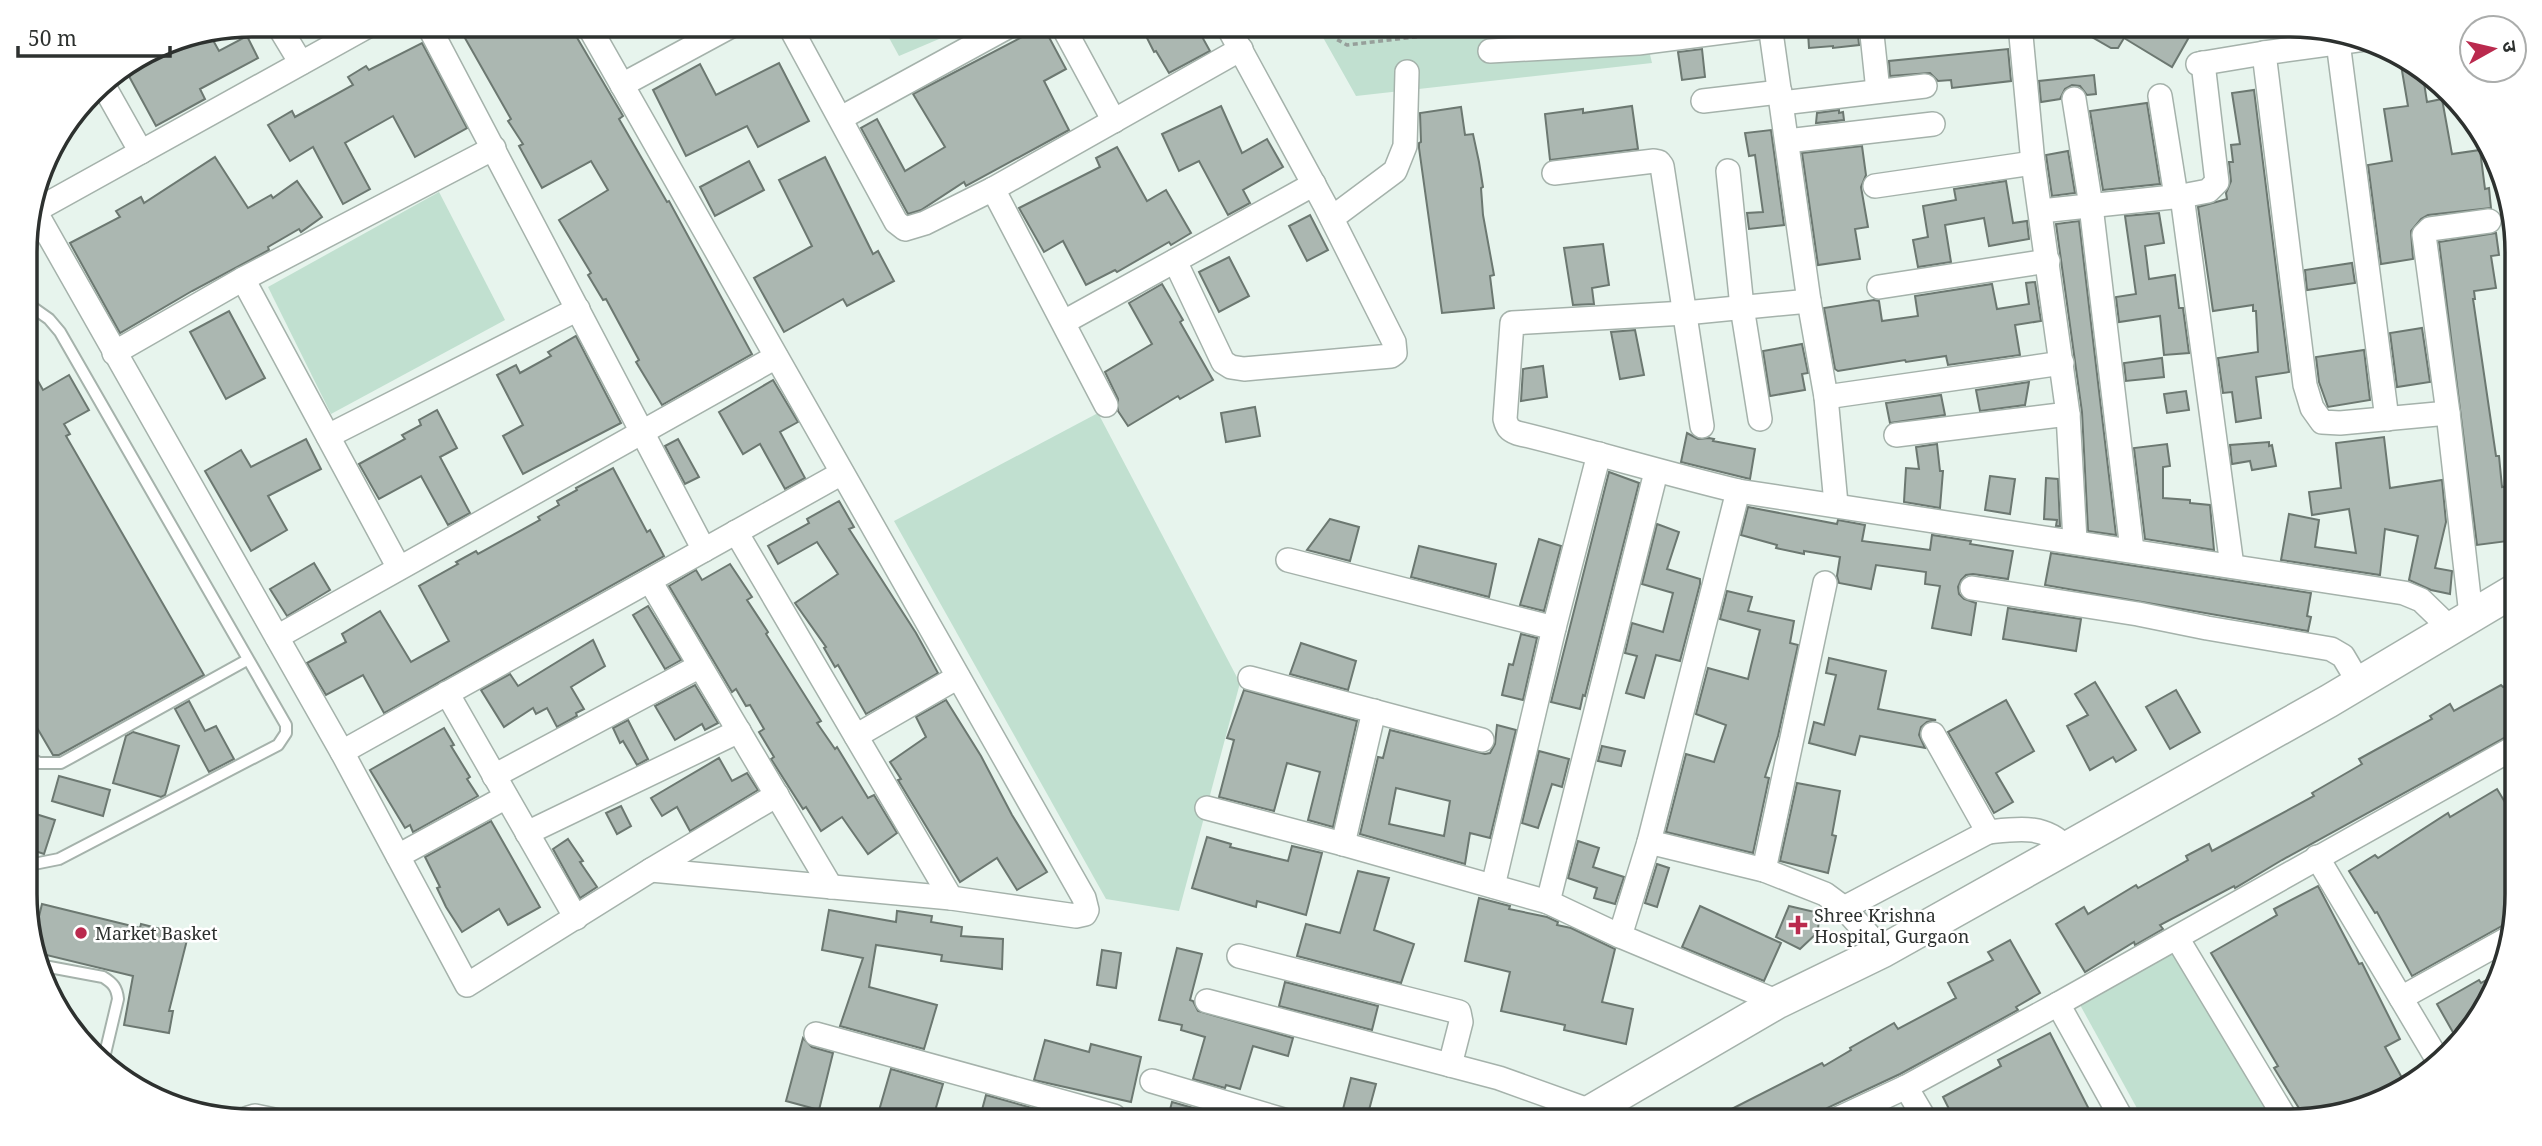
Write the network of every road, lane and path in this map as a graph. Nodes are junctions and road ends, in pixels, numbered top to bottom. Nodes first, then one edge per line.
1 (286, 37) edge
2 (347, 37) edge
3 (435, 37) edge
4 (595, 37) edge
5 (709, 37) edge
6 (796, 37) edge
7 (987, 37) edge
8 (1069, 37) edge
9 (1234, 37) edge
10 (1336, 37) edge
11 (1415, 37) edge
12 (1682, 37) edge
13 (1772, 37) edge
14 (1872, 37) edge
15 (2021, 37) edge
16 (2338, 42) joint
17 (1241, 49) junction
18 (1490, 51) dead end
19 (2264, 53) junction
20 (301, 63) junction
21 (1407, 72) dead end
22 (622, 85) junction
23 (1925, 86) dead end
24 (1878, 90) junction
25 (107, 93) edge
26 (2160, 96) dead end
27 (1781, 98) junction
28 (2074, 99) dead end
29 (1703, 101) dead end
30 (841, 118) junction
31 (1114, 121) junction
32 (1933, 124) dead end
33 (1787, 141) junction
34 (494, 148) junction
35 (141, 152) junction
36 (2034, 163) junction
37 (1728, 171) dead end
38 (1554, 173) dead end
39 (1314, 184) junction
40 (1875, 186) dead end
41 (993, 188) junction
42 (2179, 196) junction
43 (2091, 206) junction
44 (42, 207) edge
45 (2040, 211) junction
46 (1332, 218) junction
47 (2489, 221) dead end
48 (39, 223) edge
49 (1175, 261) junction
50 (2048, 261) junction
51 (243, 279) junction
52 (1879, 287) dead end
53 (1809, 301) junction
54 (1742, 307) junction
55 (578, 309) junction
56 (37, 310) edge
57 (1685, 313) junction
58 (1064, 322) junction
59 (114, 353) junction
60 (776, 357) junction
61 (2062, 363) junction
62 (1826, 397) junction
63 (1106, 405) dead end
64 (2448, 413) junction
65 (2068, 414) junction
66 (1760, 419) dead end
67 (2387, 419) junction
68 (1702, 426) dead end
69 (642, 432) junction
70 (1896, 435) dead end
71 (328, 436) junction
72 (1599, 454) junction
73 (1656, 472) junction
74 (842, 473) junction
75 (1738, 491) junction
76 (1836, 504) junction
77 (736, 532) junction
78 (2075, 541) junction
79 (704, 550) junction
80 (2132, 550) junction
81 (1289, 560) dead end
82 (2232, 566) junction
83 (399, 568) junction
84 (650, 581) junction
85 (1825, 583) dead end
86 (1972, 588) dead end
87 (2505, 596) edge
88 (2461, 622) junction
89 (1554, 628) junction
90 (276, 637) junction
91 (247, 660) junction
92 (700, 666) junction
93 (958, 677) junction
94 (1250, 678) dead end
95 (2359, 683) junction
96 (447, 694) junction
97 (1374, 711) junction
98 (739, 731) junction
99 (1933, 734) dead end
100 (856, 736) junction
101 (1482, 740) dead end
102 (342, 752) junction
103 (2505, 753) edge
104 (37, 762) edge
105 (494, 776) junction
106 (777, 795) junction
107 (506, 797) junction
108 (1207, 808) dead end
109 (1988, 832) junction
110 (527, 833) junction
111 (1649, 842) junction
112 (1343, 844) junction
113 (2066, 848) junction
114 (398, 856) junction
115 (2317, 858) junction
116 (37, 863) edge
117 (651, 870) junction
118 (1764, 870) junction
119 (1493, 886) junction
120 (831, 887) junction
121 (951, 898) junction
122 (1548, 901) junction
123 (1844, 908) junction
124 (576, 918) junction
125 (1620, 936) junction
126 (2177, 938) junction
127 (2499, 943) edge
128 (1883, 951) junction
129 (1239, 956) dead end
130 (50, 968) edge
131 (2401, 998) junction
132 (1207, 1001) dead end
133 (1778, 1002) junction
134 (2058, 1004) junction
135 (816, 1034) dead end
136 (106, 1051) edge
137 (2434, 1053) edge
138 (1450, 1065) junction
139 (1152, 1082) dead end
140 (1906, 1087) junction
141 (1054, 1109) edge
142 (1245, 1109) edge
143 (1567, 1109) edge
144 (1594, 1109) edge
145 (1859, 1109) edge
146 (1919, 1109) edge
147 (2116, 1109) edge
148 (2280, 1109) edge

1 - 20 street
2 - 20 street
3 - 34 street
4 - 22 street
5 - 22 street
6 - 30 street
7 - 30 street
8 - 31 street
9 - 17 street
10 - 11 path
12 - 18 street
13 - 27 street
14 - 24 street
15 - 36 street
16 - 19 street
16 - 67 street
17 - 31 street
17 - 39 street
19 - 42 street
19 - 67 street
20 - 35 street
21 - 46 street
22 - 60 street
23 - 24 street
24 - 27 street
25 - 35 street
26 - 42 street
27 - 29 street
27 - 33 street
28 - 43 street
30 - 41 street
31 - 41 street
32 - 33 street
33 - 53 street
34 - 51 street
34 - 55 street
35 - 44 street
36 - 40 street
36 - 45 street
37 - 54 street
38 - 57 street
39 - 46 street
39 - 49 street
41 - 58 street
42 - 43 street
42 - 82 street
43 - 45 street
43 - 80 street
45 - 50 street
46 - 49 street
47 - 64 street
48 - 59 street
49 - 58 street
50 - 52 street
50 - 61 street
51 - 59 street
51 - 71 street
53 - 54 street
53 - 62 street
54 - 57 street
54 - 66 street
55 - 69 street
55 - 71 street
56 - 91 lane
57 - 68 street
57 - 72 street
58 - 63 street
59 - 90 street
60 - 69 street
60 - 74 street
61 - 62 street
61 - 65 street
62 - 76 street
64 - 67 street
64 - 88 street
65 - 70 street
65 - 78 street
69 - 79 street
69 - 83 street
71 - 83 street
72 - 73 street
72 - 89 street
73 - 75 street
73 - 122 street
74 - 77 street
74 - 93 street
75 - 76 street
75 - 111 street
76 - 78 street
77 - 79 street
77 - 100 street
78 - 80 street
79 - 84 street
80 - 82 street
81 - 89 street
82 - 88 street
83 - 90 street
84 - 92 street
84 - 96 street
85 - 118 street
86 - 95 street
87 - 88 street
88 - 95 street
89 - 119 street
90 - 102 street
91 - 104 lane
91 - 116 lane
92 - 98 street
92 - 105 street
93 - 100 street
93 - 121 street
94 - 97 street
95 - 113 street
96 - 102 street
96 - 105 street
97 - 101 street
97 - 112 street
98 - 106 street
98 - 110 street
99 - 109 street
100 - 121 street
102 - 114 street
103 - 115 street
105 - 107 street
106 - 117 street
106 - 120 street
107 - 110 street
107 - 114 street
108 - 112 street
109 - 113 street
109 - 123 street
110 - 124 street
111 - 118 street
111 - 125 street
112 - 119 street
113 - 128 street
114 - 124 street
115 - 126 street
115 - 131 street
117 - 120 street
117 - 124 street
118 - 123 street
119 - 122 street
120 - 121 street
122 - 125 street
123 - 128 street
125 - 133 street
126 - 134 street
126 - 148 street
127 - 131 street
128 - 133 street
129 - 138 street
130 - 136 lane
131 - 137 street
132 - 138 street
133 - 144 street
134 - 140 street
134 - 147 street
135 - 141 street
138 - 143 street
139 - 142 street
140 - 145 street
140 - 146 street

